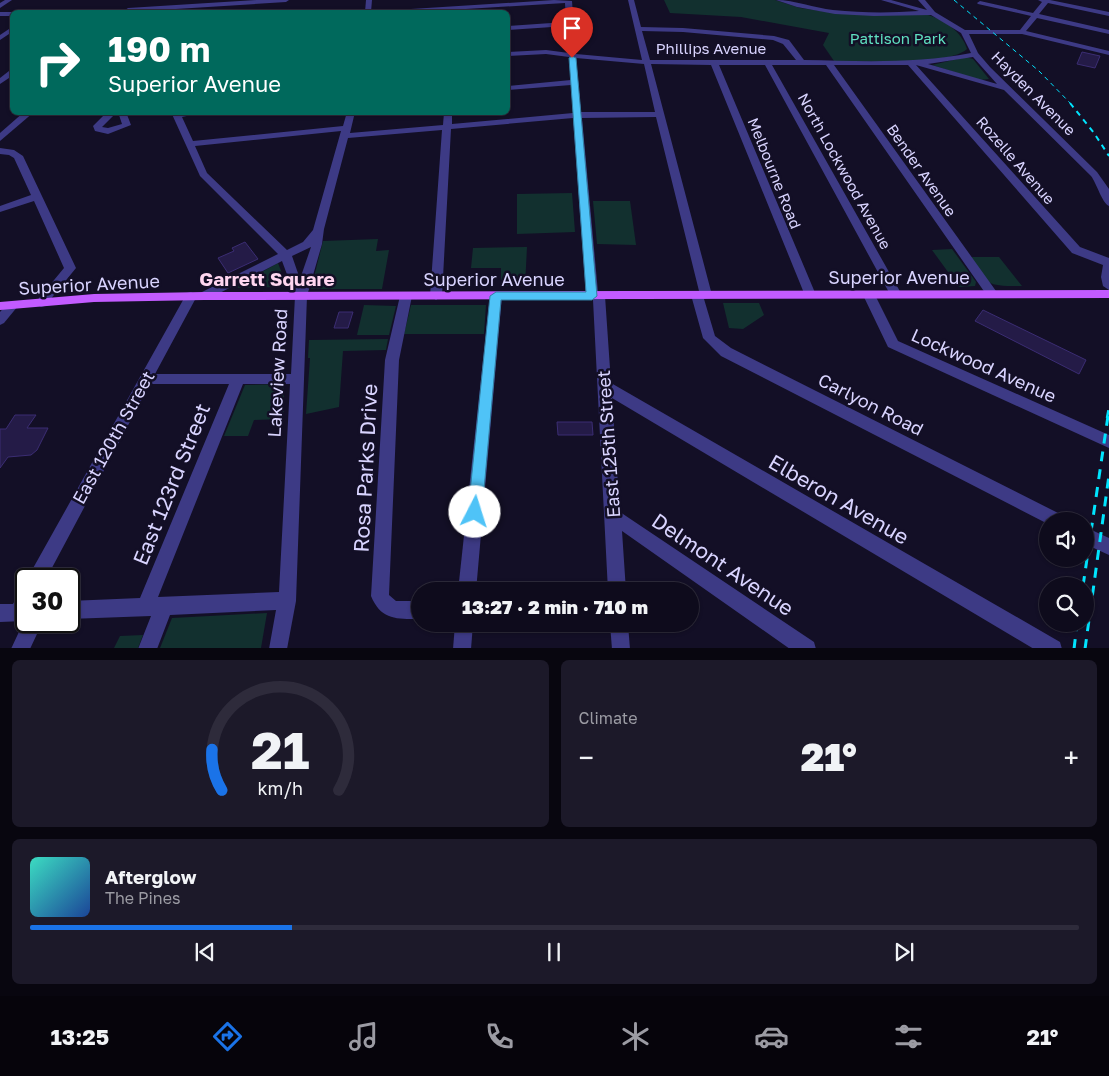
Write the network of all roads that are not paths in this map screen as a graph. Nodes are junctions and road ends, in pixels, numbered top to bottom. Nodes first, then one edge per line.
1 (9, 0) edge
2 (129, 0) edge
3 (286, 0) edge
4 (568, 0) edge
5 (631, 0) edge
6 (779, 0) edge
7 (884, 0) edge
8 (921, 0) edge
9 (1045, 0) edge
10 (980, 4) dead end
11 (0, 6) edge
12 (128, 10) edge
13 (143, 10) edge
14 (424, 10) edge
15 (932, 13) junction
16 (1109, 14) edge
17 (1036, 16) junction
18 (570, 24) junction
19 (510, 28) edge
20 (639, 29) junction
21 (964, 32) junction
22 (1022, 32) junction
23 (1109, 32) edge
24 (1109, 53) edge
25 (510, 54) edge
26 (975, 54) junction
27 (572, 55) junction
28 (647, 62) junction
29 (714, 62) junction
30 (767, 62) junction
31 (801, 62) junction
32 (828, 62) junction
33 (913, 63) junction
34 (575, 82) junction
35 (510, 88) edge
36 (1005, 88) junction
37 (661, 114) junction
38 (27, 115) edge
39 (108, 115) edge
40 (123, 115) edge
41 (176, 115) edge
42 (350, 115) edge
43 (448, 115) edge
44 (578, 115) junction
45 (447, 126) junction
46 (345, 132) junction
47 (0, 138) edge
48 (190, 144) junction
49 (0, 151) edge
50 (35, 197) junction
51 (1109, 203) edge
52 (0, 209) edge
53 (319, 229) junction
54 (285, 254) junction
55 (1109, 262) edge
56 (1109, 286) edge
57 (992, 294) junction
58 (1109, 294) edge
59 (701, 295) junction
60 (810, 295) junction
61 (869, 295) junction
62 (896, 295) junction
63 (198, 296) junction
64 (301, 296) junction
65 (406, 296) junction
66 (436, 296) junction
67 (496, 296) junction
68 (595, 296) junction
69 (41, 303) junction
70 (6, 306) edge
71 (0, 320) edge
72 (145, 379) junction
73 (238, 379) junction
74 (296, 379) junction
75 (604, 386) junction
76 (1109, 442) edge
77 (1040, 512) edge
78 (613, 516) junction
79 (1094, 540) edge
80 (1109, 547) edge
81 (42, 568) edge
82 (468, 582) edge
83 (617, 582) edge
84 (287, 601) junction
85 (164, 606) junction
86 (145, 607) junction
87 (80, 610) edge
88 (411, 610) edge
89 (463, 632) edge
90 (620, 632) edge
91 (28, 633) edge
92 (20, 648) edge
93 (147, 648) edge
94 (278, 648) edge
95 (462, 648) edge
96 (621, 648) edge
97 (807, 648) edge
98 (1053, 648) edge

1 - 11 street
2 - 12 street
3 - 13 street
4 - 14 street
4 - 18 street, East 125th Street
5 - 20 street, Carlyon Road
6 - 15 street
7 - 15 street
8 - 15 street
9 - 16 street
9 - 17 street, Hayden Avenue
10 - 17 street
15 - 21 street
17 - 22 street, Hayden Avenue
17 - 23 street
18 - 19 street
18 - 27 street, East 125th Street
20 - 28 street, Carlyon Road
20 - 31 street
21 - 22 street, Hayden Avenue
21 - 26 street, Hayden Avenue
22 - 24 street
25 - 27 street, Phillips Avenue
26 - 33 street, Phillips Avenue
26 - 36 street, Hayden Avenue
27 - 28 street, Phillips Avenue
27 - 34 street, East 125th Street
28 - 29 street, Phillips Avenue
28 - 37 street, Carlyon Road
29 - 30 street, Phillips Avenue
29 - 60 street, Melbourne Road
30 - 31 street, Phillips Avenue
30 - 62 street, North Lockwood Avenue
31 - 32 street, Phillips Avenue
32 - 33 street, Phillips Avenue
32 - 57 street, Bender Avenue
33 - 36 street, Phillips Avenue
33 - 55 street, Rozelle Avenue
34 - 35 street
34 - 44 street, East 125th Street
36 - 51 street, Hayden Avenue
37 - 44 street
37 - 59 street, Carlyon Road
38 - 47 street
39 - 40 street
41 - 48 street, Lakeview Road
42 - 46 street
43 - 45 street
44 - 45 street
44 - 68 street, East 125th Street
45 - 46 street
45 - 66 street
46 - 48 street
46 - 53 street
48 - 54 street, Lakeview Road
49 - 50 street
50 - 52 street
50 - 69 street
53 - 54 street
53 - 64 street
54 - 63 street
54 - 64 street, Lakeview Road
55 - 56 street
57 - 58 main road, Superior Avenue
57 - 62 main road, Superior Avenue
59 - 60 main road, Superior Avenue
59 - 68 main road, Superior Avenue
59 - 77 street, Carlyon Road
60 - 61 main road, Superior Avenue
61 - 62 main road, Superior Avenue
61 - 76 street, Lockwood Avenue
63 - 64 main road, Superior Avenue
63 - 69 main road, Superior Avenue
63 - 72 street, East 120th Street
64 - 65 main road, Superior Avenue
64 - 74 street, Lakeview Road
65 - 66 main road, Superior Avenue
65 - 88 street, Rosa Parks Drive
66 - 67 main road, Superior Avenue
67 - 68 main road, Superior Avenue
67 - 82 street
68 - 75 street, East 125th Street
69 - 70 main road, Superior Avenue
70 - 71 street
72 - 73 street
72 - 81 street, East 120th Street
73 - 74 street
73 - 86 street, East 123rd Street
74 - 84 street, Lakeview Road
75 - 78 street, East 125th Street
75 - 98 street, Elberon Avenue
78 - 83 street, East 125th Street
78 - 97 street, Delmont Avenue
79 - 80 street
84 - 85 street
84 - 94 street, Lakeview Road
85 - 86 street
85 - 93 street
86 - 87 street
89 - 95 street
90 - 96 street
91 - 92 street

